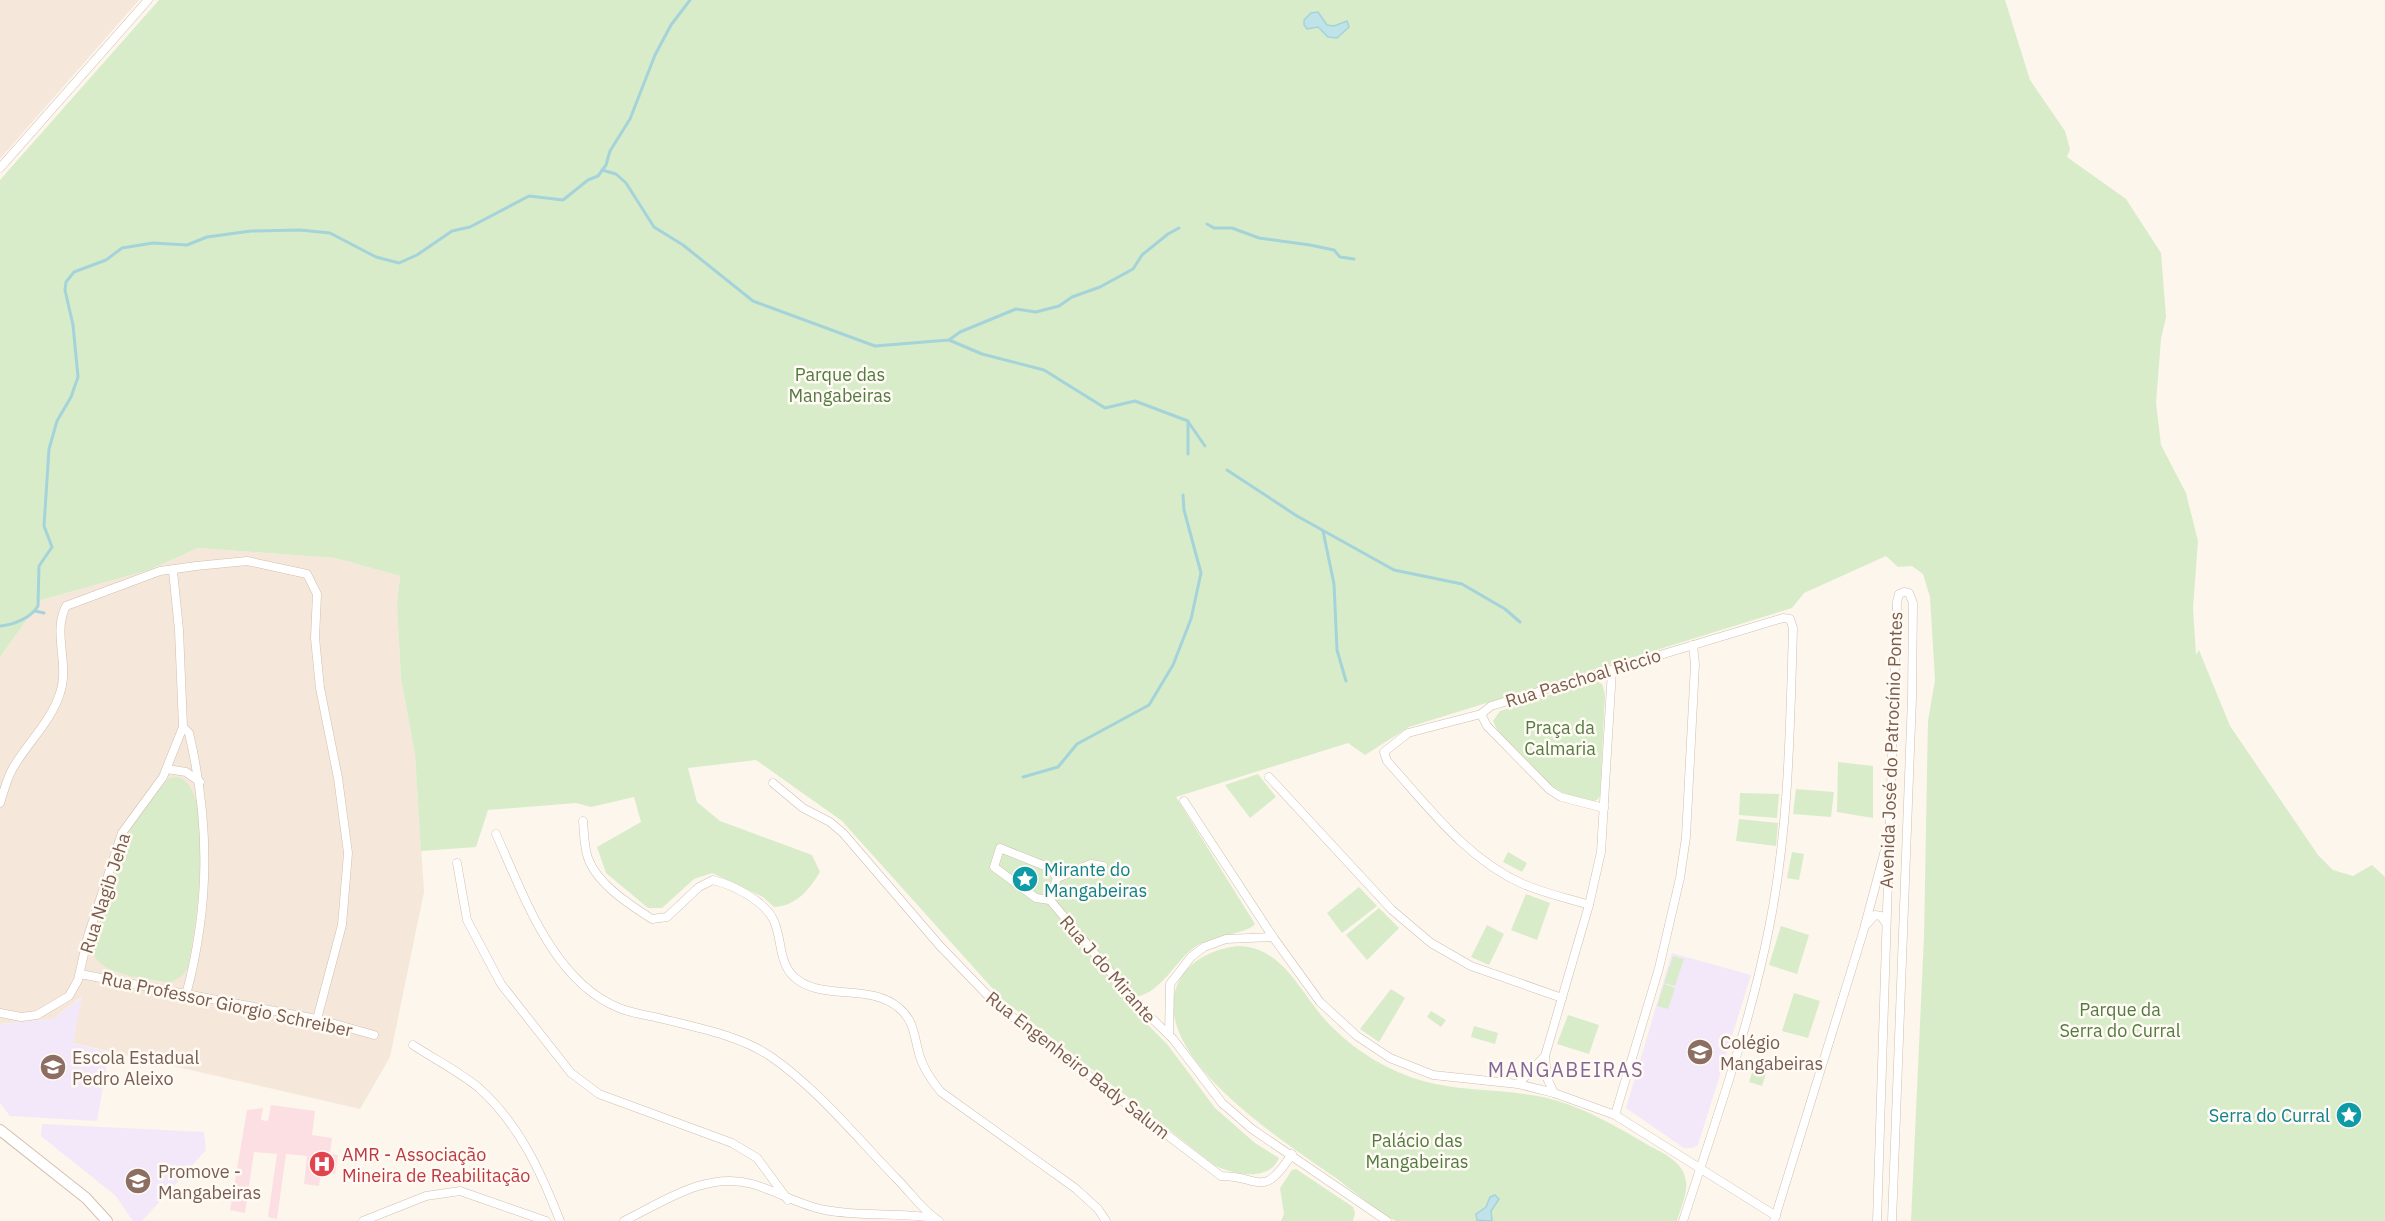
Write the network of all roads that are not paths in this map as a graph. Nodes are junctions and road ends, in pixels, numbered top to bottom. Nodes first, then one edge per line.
1 (148, 0) edge
2 (0, 168) edge
3 (173, 571) junction
4 (1693, 645) junction
5 (1612, 670) junction
6 (1482, 714) junction
7 (183, 728) junction
8 (167, 769) junction
9 (1269, 777) dead end
10 (200, 782) junction
11 (772, 783) dead end
12 (1184, 801) dead end
13 (0, 803) edge
14 (1604, 808) junction
15 (583, 820) dead end
16 (496, 834) dead end
17 (1888, 838) junction
18 (457, 863) dead end
19 (1103, 866) dead end
20 (1057, 878) junction
21 (1050, 900) junction
22 (1589, 905) junction
23 (1885, 922) junction
24 (1865, 926) junction
25 (1274, 937) junction
26 (80, 974) junction
27 (186, 995) junction
28 (1562, 998) junction
29 (0, 1013) edge
30 (317, 1019) junction
31 (374, 1035) dead end
32 (1169, 1035) junction
33 (413, 1045) dead end
34 (1545, 1056) junction
35 (1518, 1084) junction
36 (1554, 1093) junction
37 (1615, 1115) junction
38 (0, 1130) edge
39 (1292, 1154) junction
40 (1699, 1169) junction
41 (788, 1200) junction
42 (1775, 1218) edge
43 (937, 1219) edge
44 (107, 1221) edge
45 (363, 1221) edge
46 (546, 1221) edge
47 (560, 1221) edge
48 (624, 1221) edge
49 (1106, 1221) edge
50 (1387, 1221) edge
51 (1683, 1221) edge
52 (1877, 1221) edge
53 (1892, 1221) edge

1 - 2 street
3 - 7 street, Rua Nagib Jeha
3 - 13 street
3 - 30 street
4 - 5 street, Rua Paschoal Riccio
4 - 37 street
4 - 40 street, Rua Paschoal Riccio
5 - 6 street, Rua Paschoal Riccio
5 - 14 street
6 - 14 street
6 - 22 street, Rua Paschoal Riccio
7 - 8 street, Rua Nagib Jeha
7 - 10 street, Rua Nagib Jeha
8 - 10 street
8 - 26 street, Rua Nagib Jeha
9 - 28 street
10 - 27 street, Rua Nagib Jeha
11 - 39 street, Rua Engenheiro Bady Salum
12 - 25 street
14 - 22 street
15 - 49 street
16 - 43 street
17 - 23 street, Avenida José do Patrocínio Pontes
17 - 24 street
17 - 53 street, Avenida José do Patrocínio Pontes
18 - 41 street
19 - 20 street
20 - 21 street
20 - 21 street
21 - 32 street, Rua J do Mirante
22 - 28 street
23 - 24 street
23 - 52 street, Avenida José do Patrocínio Pontes
24 - 42 street
25 - 32 street
25 - 35 street
26 - 27 street, Rua Professor Giorgio Schreiber
26 - 29 street, Rua Nagib Jeha
27 - 30 street, Rua Professor Giorgio Schreiber
28 - 34 street
30 - 31 street, Rua Professor Giorgio Schreiber
32 - 39 street, Rua J do Mirante
33 - 47 street
34 - 35 street
34 - 36 street
35 - 36 street
36 - 37 street
37 - 40 street
38 - 44 street
39 - 50 street
40 - 42 street
40 - 51 street
41 - 43 street
41 - 48 street
45 - 46 street

